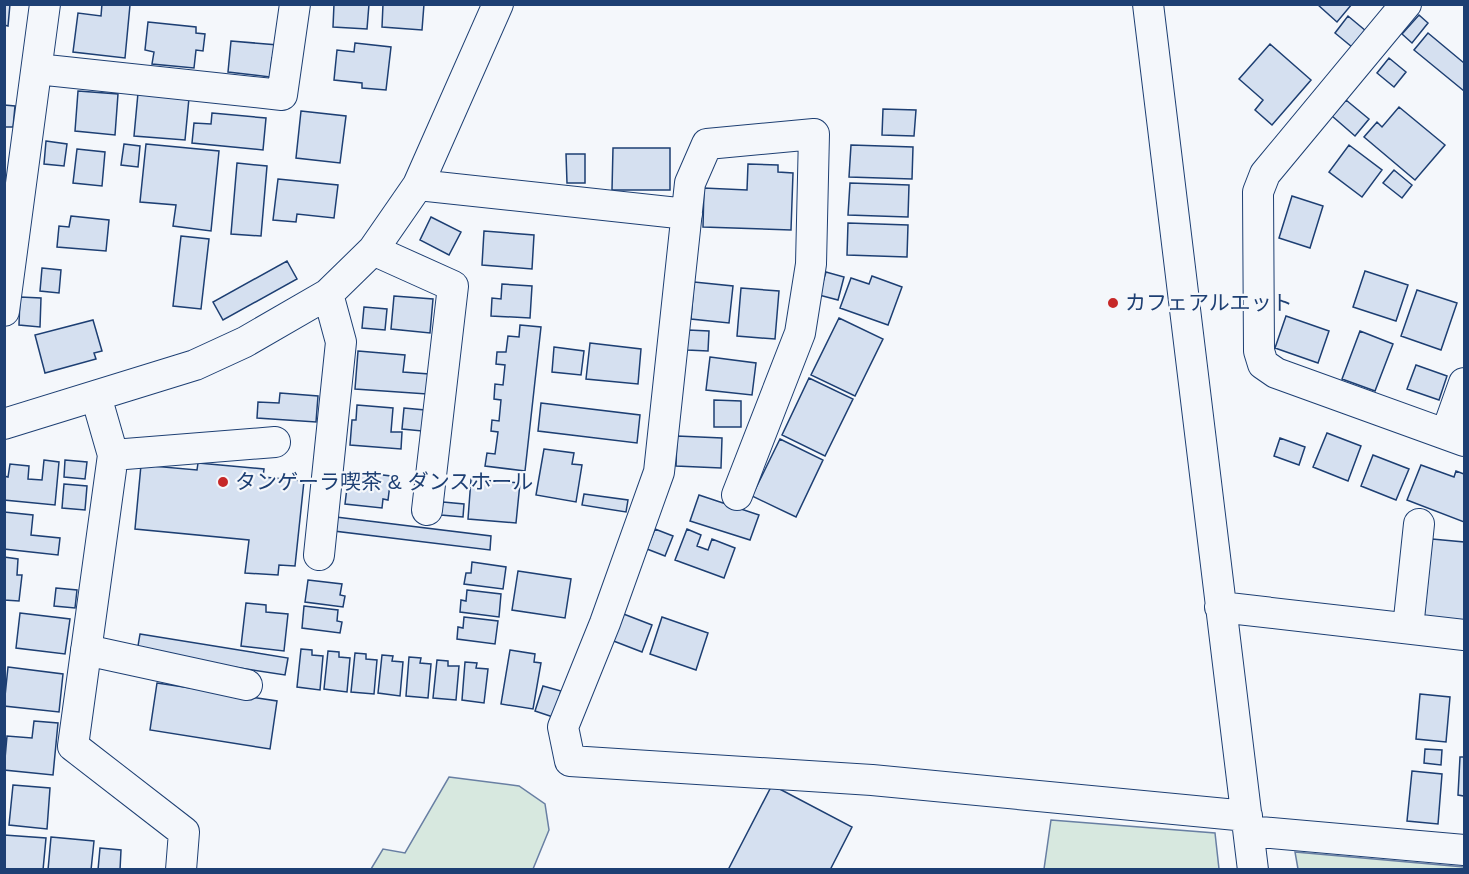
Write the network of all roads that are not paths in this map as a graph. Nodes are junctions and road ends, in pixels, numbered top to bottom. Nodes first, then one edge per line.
1 (45, 4) edge
2 (296, 4) edge
3 (498, 4) edge
4 (1148, 4) edge
5 (1406, 4) edge
6 (37, 69) junction
7 (418, 185) junction
8 (687, 214) junction
9 (373, 250) junction
10 (328, 294) junction
11 (4, 311) edge
12 (1464, 383) edge
13 (96, 396) junction
14 (4, 424) edge
15 (1455, 437) edge
16 (275, 442) dead end
17 (112, 455) junction
18 (737, 495) dead end
19 (427, 510) dead end
20 (1419, 524) dead end
21 (319, 555) dead end
22 (1220, 607) junction
23 (1408, 628) junction
24 (1464, 635) edge
25 (86, 650) junction
26 (248, 685) dead end
27 (1248, 823) junction
28 (1464, 850) edge
29 (181, 870) edge
30 (1253, 870) edge

1 - 6 street
2 - 6 street
3 - 7 street
4 - 22 street
5 - 15 street
6 - 11 street
7 - 8 street
7 - 9 street
8 - 18 street
8 - 27 street
9 - 10 street
9 - 19 street
10 - 13 street
10 - 21 street
12 - 15 street
13 - 14 street
13 - 17 street
16 - 17 street
17 - 25 street
20 - 23 street
22 - 23 street
22 - 27 street
23 - 24 street
25 - 26 street
25 - 29 street
27 - 28 street
27 - 30 street

